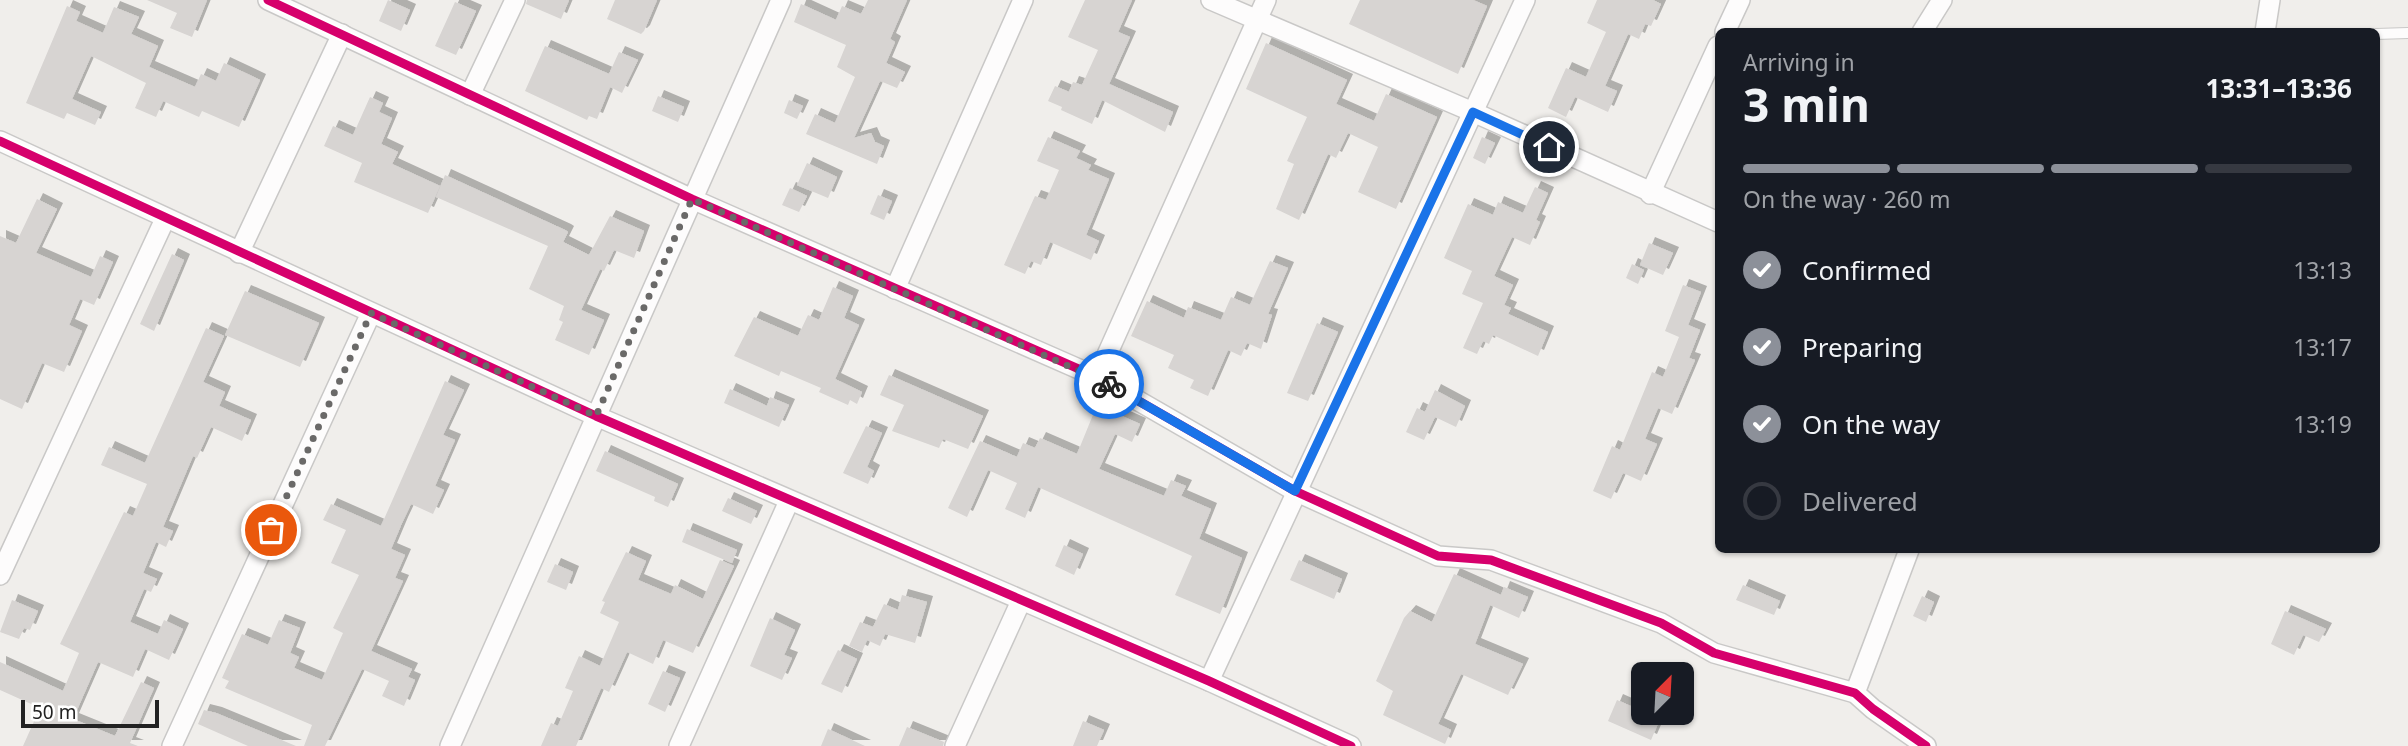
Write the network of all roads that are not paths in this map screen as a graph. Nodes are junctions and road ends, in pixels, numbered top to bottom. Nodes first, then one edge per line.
1 (515, 0) edge
2 (780, 0) edge
3 (1023, 0) edge
4 (1211, 0) edge
5 (1266, 0) edge
6 (1525, 0) edge
7 (1740, 0) edge
8 (1942, 0) edge
9 (2270, 0) edge
10 (272, 1) edge
11 (1257, 20) junction
12 (1727, 28) edge
13 (1924, 28) edge
14 (2266, 28) edge
15 (2408, 33) edge
16 (342, 34) junction
17 (2380, 34) edge
18 (1715, 53) edge
19 (470, 95) junction
20 (1473, 112) junction
21 (0, 141) edge
22 (1650, 194) junction
23 (692, 199) junction
24 (165, 219) junction
25 (1715, 221) edge
26 (239, 253) junction
27 (895, 289) junction
28 (371, 313) junction
29 (1097, 377) junction
30 (596, 416) junction
31 (1295, 491) junction
32 (789, 500) junction
33 (1908, 553) edge
34 (0, 575) edge
35 (1021, 601) junction
36 (1209, 681) junction
37 (1855, 693) junction
38 (172, 746) edge
39 (450, 746) edge
40 (679, 746) edge
41 (955, 746) edge
42 (1351, 746) edge
43 (1926, 746) edge

1 - 19 street
2 - 23 street
3 - 27 street
4 - 11 street
5 - 11 street
6 - 20 street
7 - 12 street
8 - 13 street
9 - 14 street
10 - 16 street
11 - 20 street
11 - 29 street
15 - 17 lane
16 - 19 street
16 - 26 street
18 - 22 street
19 - 23 street
20 - 22 street
20 - 31 street
21 - 24 street
22 - 25 street
23 - 27 street
23 - 30 street
24 - 26 street
24 - 34 street
26 - 28 street
27 - 29 street
28 - 30 street
28 - 38 street
29 - 31 street
30 - 32 street
30 - 39 street
31 - 36 street
31 - 37 street
32 - 35 street
32 - 40 street
33 - 37 street
35 - 36 street
35 - 41 street
36 - 42 street
37 - 43 street

